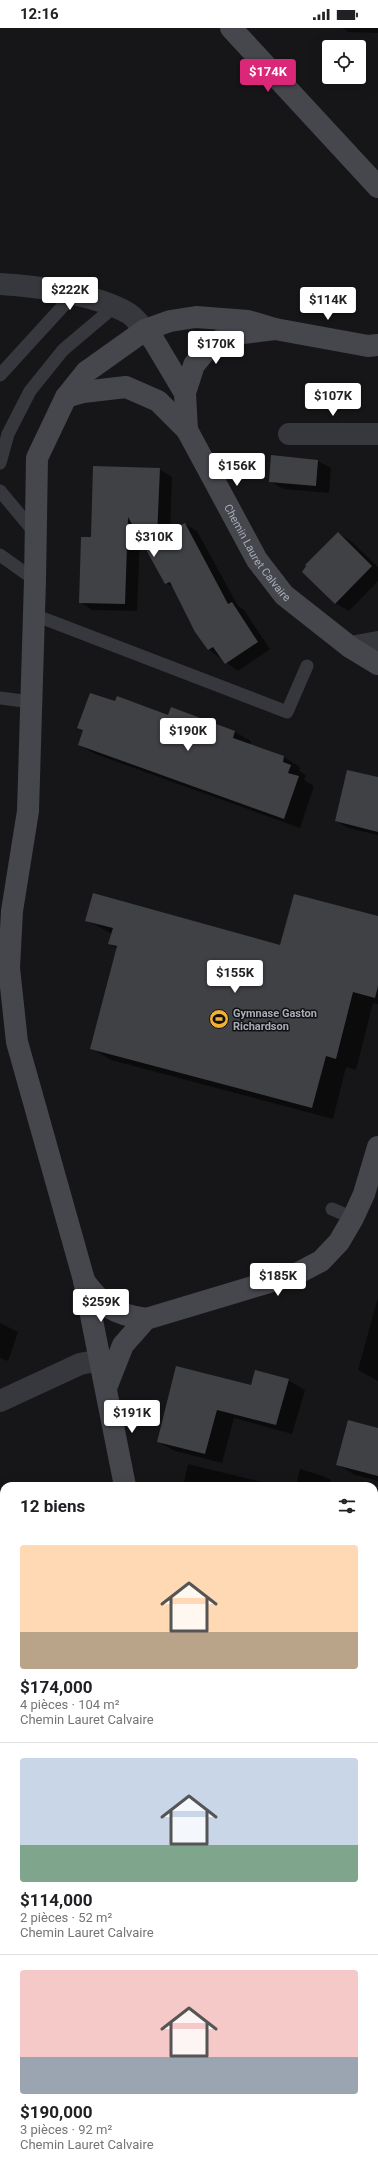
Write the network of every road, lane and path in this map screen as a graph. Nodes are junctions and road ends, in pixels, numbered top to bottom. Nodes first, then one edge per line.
1 (231, 28) edge
2 (378, 187) edge
3 (0, 284) edge
4 (74, 294) junction
5 (114, 306) junction
6 (275, 328) junction
7 (145, 330) junction
8 (378, 345) edge
9 (0, 375) edge
10 (185, 392) junction
11 (66, 397) junction
12 (187, 430) junction
13 (289, 434) dead end
14 (378, 434) edge
15 (0, 463) edge
16 (0, 491) edge
17 (36, 534) junction
18 (0, 555) edge
19 (36, 580) junction
20 (34, 620) junction
21 (378, 642) edge
22 (350, 647) junction
23 (378, 664) edge
24 (307, 666) dead end
25 (0, 698) edge
26 (31, 702) junction
27 (378, 1147) edge
28 (332, 1209) dead end
29 (353, 1218) junction
30 (84, 1280) junction
31 (146, 1319) junction
32 (100, 1360) junction
33 (106, 1388) junction
34 (0, 1401) edge
35 (124, 1482) edge

1 - 2 main road
3 - 4 street
4 - 5 street
4 - 9 lane
5 - 7 street
5 - 15 lane
6 - 7 main road
6 - 8 main road, Chemin Lauret Calvaire
6 - 10 main road, Chemin Lauret Calvaire
7 - 10 main road
7 - 11 main road
10 - 12 main road, Chemin Lauret Calvaire
11 - 12 main road
11 - 17 main road
12 - 22 main road, Chemin Lauret Calvaire
13 - 14 street
16 - 17 lane
17 - 19 main road
18 - 19 lane
19 - 20 main road
20 - 24 lane
20 - 26 main road
21 - 22 street
22 - 23 main road, Chemin Lauret Calvaire
25 - 26 lane
26 - 30 main road
27 - 29 main road
28 - 29 lane
29 - 31 main road
30 - 31 main road
30 - 32 main road
31 - 33 main road
32 - 33 main road
32 - 34 street
33 - 35 main road

